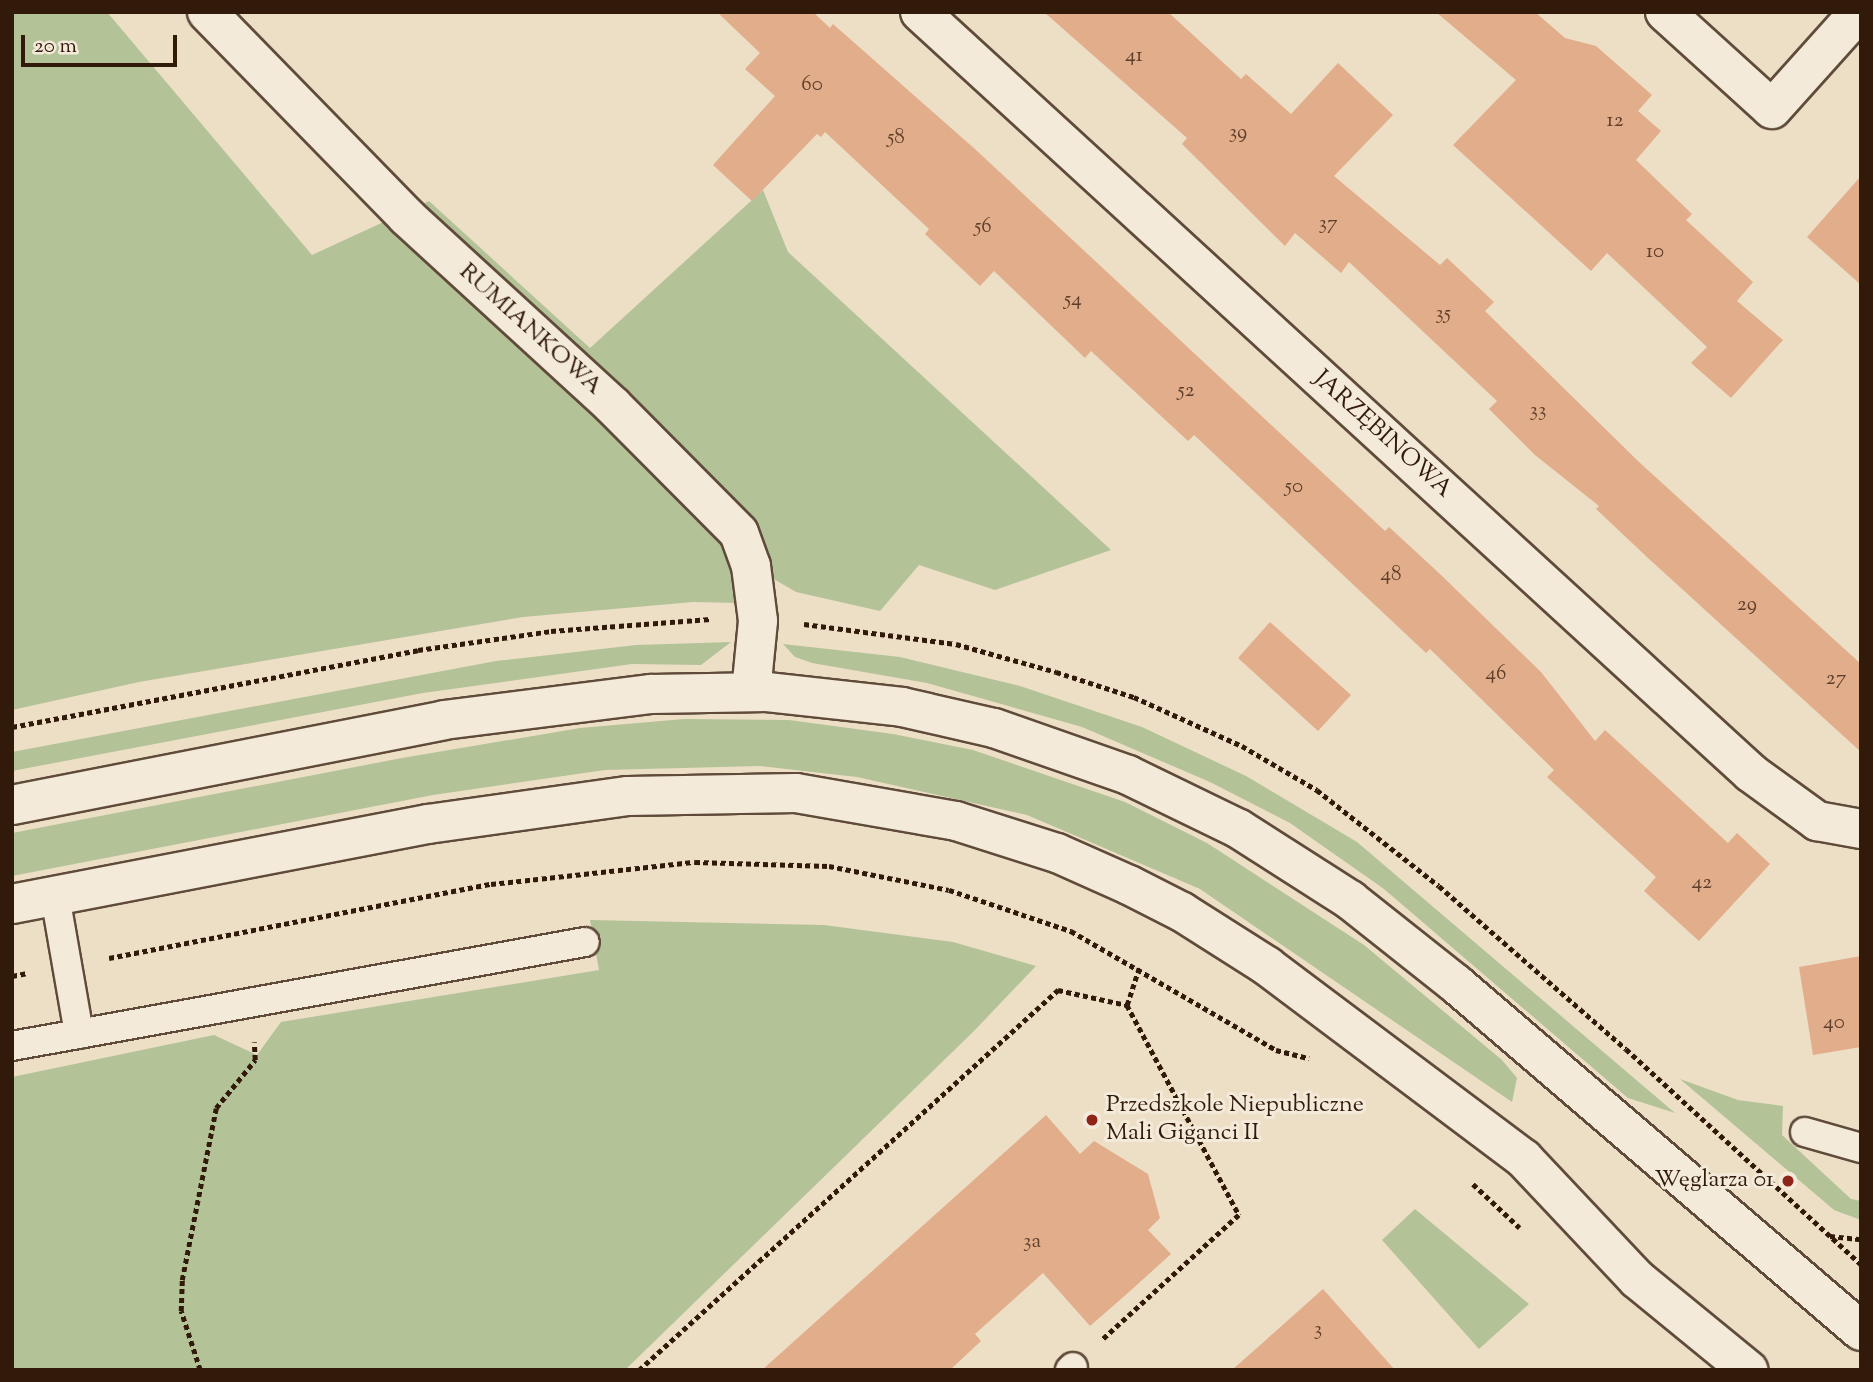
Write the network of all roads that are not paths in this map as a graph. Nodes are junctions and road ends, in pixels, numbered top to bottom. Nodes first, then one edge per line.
1 (207, 12) edge
2 (920, 12) edge
3 (1665, 12) edge
4 (1859, 12) edge
5 (751, 692) junction
6 (12, 805) edge
7 (1861, 829) edge
8 (55, 896) junction
9 (12, 904) edge
10 (585, 942) dead end
11 (79, 1034) junction
12 (12, 1046) edge
13 (1805, 1132) dead end
14 (1861, 1148) edge
15 (1861, 1331) edge
16 (1748, 1370) edge

1 - 5 street, RUMIANKOWA
2 - 7 street, JARZĘBINOWA
3 - 4 street
5 - 6 street
5 - 15 street
8 - 9 street
8 - 11 lane
8 - 16 street
10 - 11 lane
11 - 12 lane
13 - 14 lane

